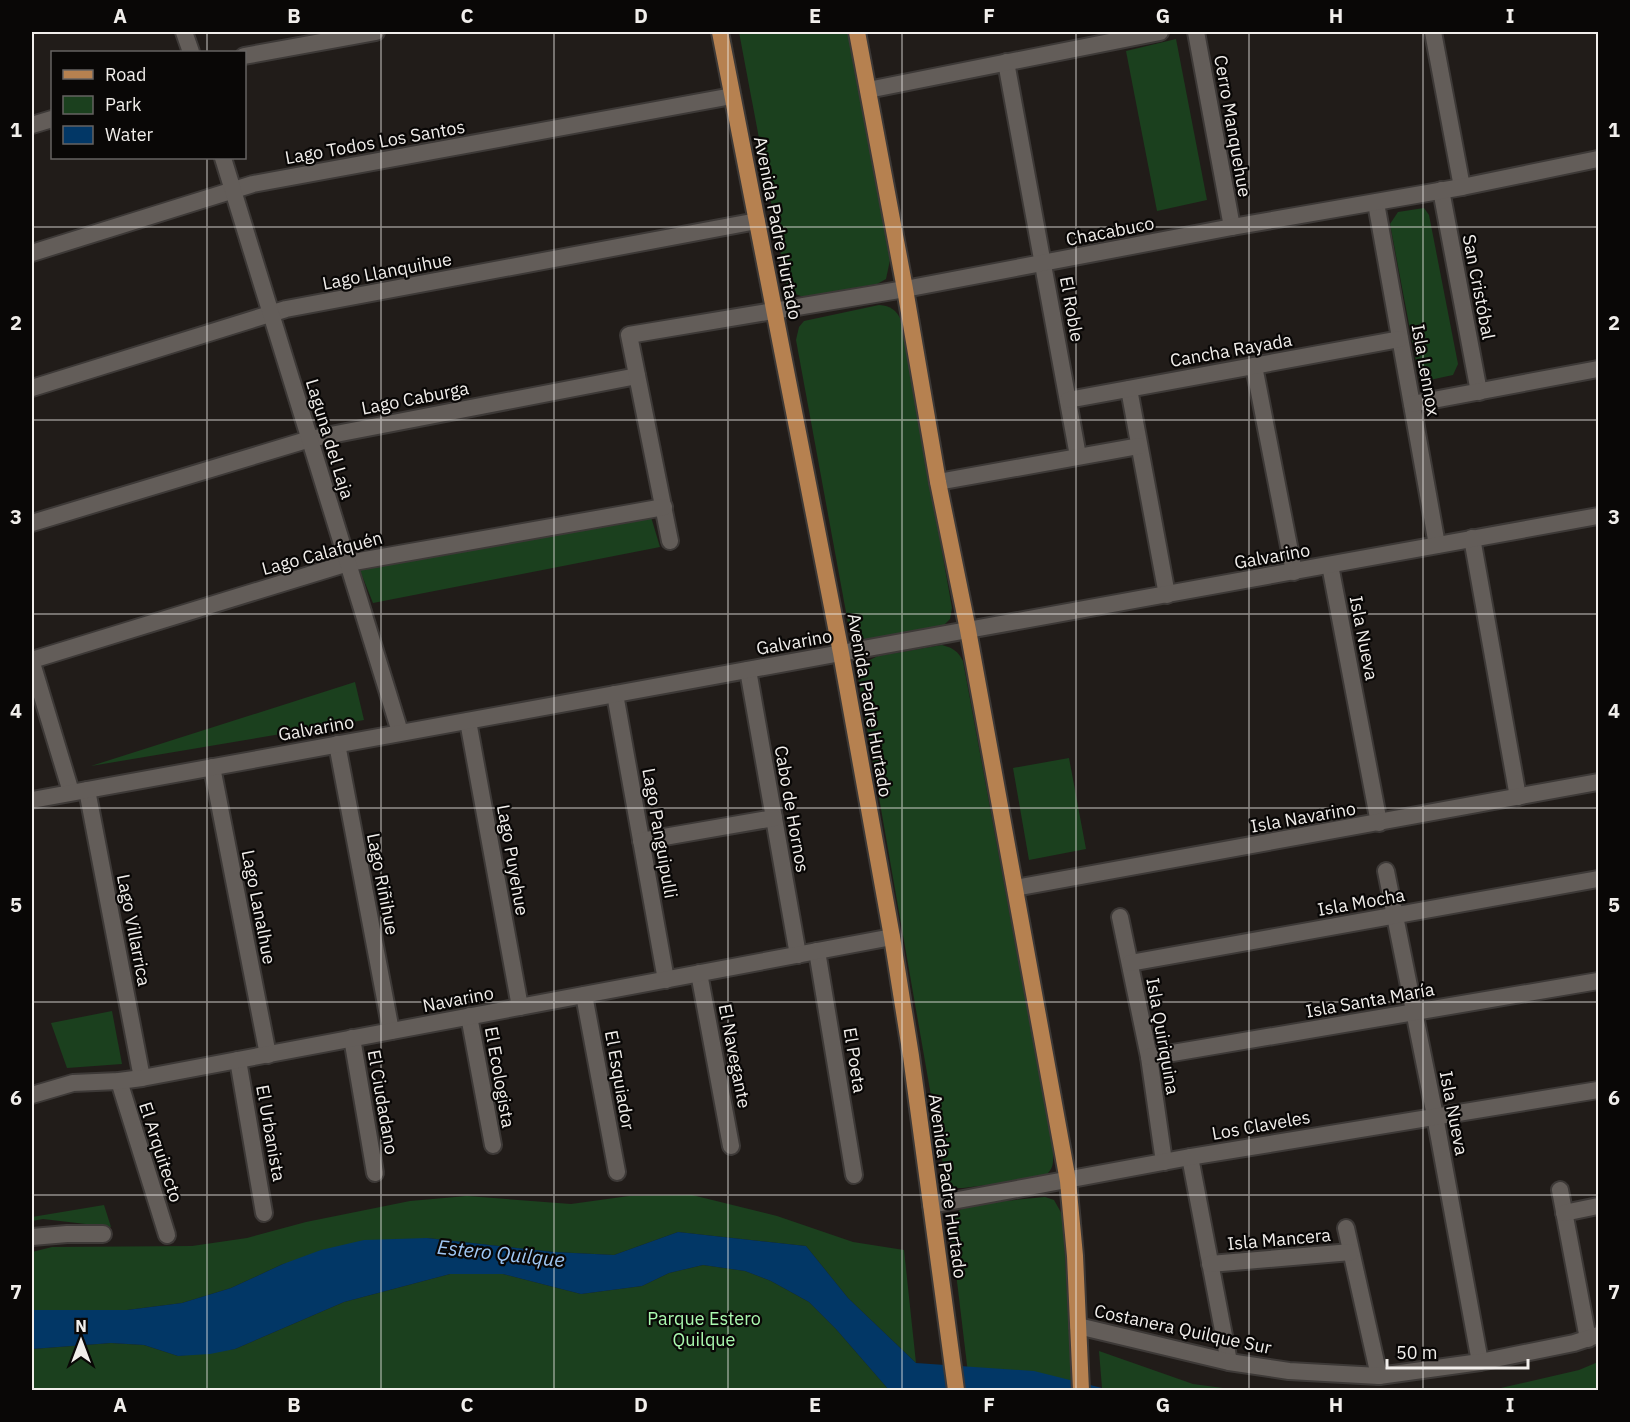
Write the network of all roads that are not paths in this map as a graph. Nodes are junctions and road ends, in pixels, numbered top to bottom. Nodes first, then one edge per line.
1 (184, 32) edge
2 (376, 32) edge
3 (720, 32) edge
4 (857, 32) edge
5 (1160, 32) edge
6 (1196, 32) edge
7 (1432, 32) edge
8 (190, 51) edge
9 (246, 56) edge
10 (1006, 62) junction
11 (868, 90) junction
12 (732, 96) junction
13 (51, 119) edge
14 (32, 126) edge
15 (223, 159) edge
16 (1599, 159) edge
17 (1462, 187) junction
18 (233, 190) junction
19 (1441, 190) junction
20 (1376, 202) junction
21 (757, 221) junction
22 (1232, 227) junction
23 (32, 253) edge
24 (1044, 263) junction
25 (905, 290) junction
26 (775, 311) junction
27 (272, 314) junction
28 (1400, 339) junction
29 (1254, 366) junction
30 (1599, 369) edge
31 (637, 376) junction
32 (32, 388) edge
33 (1129, 389) junction
34 (1479, 392) junction
35 (1068, 400) junction
36 (1412, 404) junction
37 (310, 439) junction
38 (1139, 446) junction
39 (1078, 456) junction
40 (938, 482) junction
41 (664, 507) junction
42 (1599, 516) edge
43 (32, 523) edge
44 (1472, 538) junction
45 (670, 541) dead end
46 (1437, 545) junction
47 (348, 563) junction
48 (1330, 565) junction
49 (1294, 572) junction
50 (1167, 595) junction
51 (968, 630) junction
52 (841, 653) junction
53 (32, 662) edge
54 (748, 670) junction
55 (615, 694) junction
56 (468, 721) junction
57 (400, 732) junction
58 (337, 744) junction
59 (212, 767) junction
60 (1599, 782) edge
61 (79, 791) junction
62 (1518, 797) junction
63 (32, 800) edge
64 (774, 818) junction
65 (1379, 823) junction
66 (641, 841) junction
67 (1386, 872) dead end
68 (1599, 879) edge
69 (1015, 888) junction
70 (1395, 915) junction
71 (1120, 917) dead end
72 (892, 937) junction
73 (817, 951) junction
74 (798, 955) junction
75 (1130, 963) junction
76 (699, 973) junction
77 (666, 980) junction
78 (1599, 981) edge
79 (584, 995) junction
80 (520, 1007) junction
81 (1414, 1013) junction
82 (470, 1016) junction
83 (391, 1031) junction
84 (352, 1038) junction
85 (268, 1055) junction
86 (1149, 1058) junction
87 (238, 1060) junction
88 (142, 1078) junction
89 (118, 1082) junction
90 (1599, 1090) edge
91 (32, 1095) edge
92 (1435, 1116) junction
93 (493, 1145) dead end
94 (732, 1146) dead end
95 (1190, 1157) junction
96 (1164, 1162) junction
97 (617, 1172) dead end
98 (375, 1173) dead end
99 (854, 1175) dead end
100 (1068, 1181) junction
101 (1560, 1190) dead end
102 (931, 1205) junction
103 (1599, 1206) edge
104 (264, 1213) dead end
105 (1564, 1213) junction
106 (1346, 1228) dead end
107 (103, 1234) dead end
108 (167, 1235) dead end
109 (32, 1237) edge
110 (1351, 1252) junction
111 (1210, 1264) junction
112 (1078, 1326) junction
113 (1593, 1337) edge
114 (1229, 1362) junction
115 (1479, 1362) junction
116 (1379, 1376) junction
117 (956, 1390) edge
118 (1081, 1390) edge

1 - 8 street
2 - 9 street
3 - 12 main road, Avenida Padre Hurtado
4 - 11 main road
5 - 10 street
6 - 22 street, Cerro Manquehue
7 - 17 street
10 - 11 street
10 - 24 street, El Roble
11 - 25 main road
12 - 18 street, Lago Todos Los Santos
12 - 21 main road, Avenida Padre Hurtado
13 - 14 street
15 - 18 street, Laguna del Laja
16 - 17 street, Chacabuco
17 - 19 street, Chacabuco
18 - 23 street, Lago Todos Los Santos
18 - 27 street, Laguna del Laja
19 - 20 street, Chacabuco
19 - 34 street, San Cristóbal
20 - 22 street, Chacabuco
20 - 28 street, Isla Lennox
21 - 26 main road, Avenida Padre Hurtado
21 - 27 street, Lago Llanquihue
22 - 24 street, Chacabuco
24 - 25 street, Chacabuco
24 - 35 street, El Roble
25 - 26 street, Chacabuco
25 - 40 main road
26 - 31 street, Chacabuco
26 - 52 main road, Avenida Padre Hurtado
27 - 32 street, Lago Llanquihue
27 - 37 street, Laguna del Laja
28 - 29 street, Cancha Rayada
28 - 36 street, Isla Lennox
29 - 33 street, Cancha Rayada
29 - 49 street
30 - 34 street
31 - 37 street, Lago Caburga
31 - 41 street
33 - 35 street, Cancha Rayada
33 - 38 street
34 - 36 street
35 - 39 street, El Roble
36 - 46 street, Isla Lennox
37 - 43 street, Lago Caburga
37 - 47 street, Laguna del Laja
38 - 39 street
38 - 50 street
39 - 40 street
40 - 51 main road
41 - 45 street
41 - 47 street, Lago Calafquén
42 - 44 street, Galvarino
44 - 46 street, Galvarino
44 - 62 street
46 - 48 street, Galvarino
47 - 53 street, Lago Calafquén
47 - 57 street, Laguna del Laja
48 - 49 street, Galvarino
48 - 65 street, Isla Nueva
49 - 50 street, Galvarino
50 - 51 street, Galvarino
51 - 52 street, Galvarino
51 - 69 main road
52 - 54 street, Galvarino
52 - 72 main road, Avenida Padre Hurtado
53 - 61 street, Lago Villarrica
54 - 55 street, Galvarino
54 - 64 street, Cabo de Hornos
55 - 56 street, Galvarino
55 - 66 street, Lago Panguipulli
56 - 57 street, Galvarino
56 - 80 street, Lago Puyehue
57 - 58 street, Galvarino
58 - 59 street, Galvarino
58 - 83 street, Lago Riñihue
59 - 61 street, Galvarino
59 - 85 street, Lago Lanalhue
60 - 62 street, Isla Navarino
61 - 63 street, Galvarino
61 - 88 street, Lago Villarrica
62 - 65 street, Isla Navarino
64 - 66 street
64 - 74 street, Cabo de Hornos
65 - 69 street, Isla Navarino
66 - 77 street, Lago Panguipulli
67 - 70 street, Isla Nueva
68 - 70 street, Isla Mocha
69 - 100 main road
70 - 75 street, Isla Mocha
70 - 81 street, Isla Nueva
71 - 75 street, Isla Quiriquina
72 - 73 street, Navarino
72 - 102 main road, Avenida Padre Hurtado
73 - 74 street, Navarino
73 - 99 street, El Poeta
74 - 76 street, Navarino
75 - 86 street, Isla Quiriquina
76 - 77 street, Navarino
76 - 94 street, El Navegante
77 - 79 street, Navarino
78 - 81 street, Isla Santa María
79 - 80 street, Navarino
79 - 97 street, El Esquiador
80 - 82 street, Navarino
81 - 86 street, Isla Santa María
81 - 92 street, Isla Nueva
82 - 83 street, Navarino
82 - 93 street, El Ecologista
83 - 84 street, Navarino
84 - 85 street, Navarino
84 - 98 street, El Ciudadano
85 - 87 street, Navarino
86 - 96 street, Isla Quiriquina
87 - 88 street, Navarino
87 - 104 street, El Urbanista
88 - 89 street, Navarino
89 - 91 street, Navarino
89 - 108 street, El Arquitecto
90 - 92 street, Los Claveles
92 - 95 street, Los Claveles
92 - 115 street, Isla Nueva
95 - 96 street, Los Claveles
95 - 111 street
96 - 100 street, Los Claveles
100 - 102 street, Los Claveles
100 - 112 main road
101 - 105 street
102 - 117 main road, Avenida Padre Hurtado
103 - 105 street
105 - 113 street
106 - 110 street, Isla Mancera
107 - 109 street
110 - 111 street, Isla Mancera
110 - 116 street, Isla Mancera
111 - 114 street
112 - 114 street, Costanera Quilque Sur
112 - 118 main road
113 - 115 street, Costanera Quilque Sur
114 - 116 street, Costanera Quilque Sur
115 - 116 street, Costanera Quilque Sur

